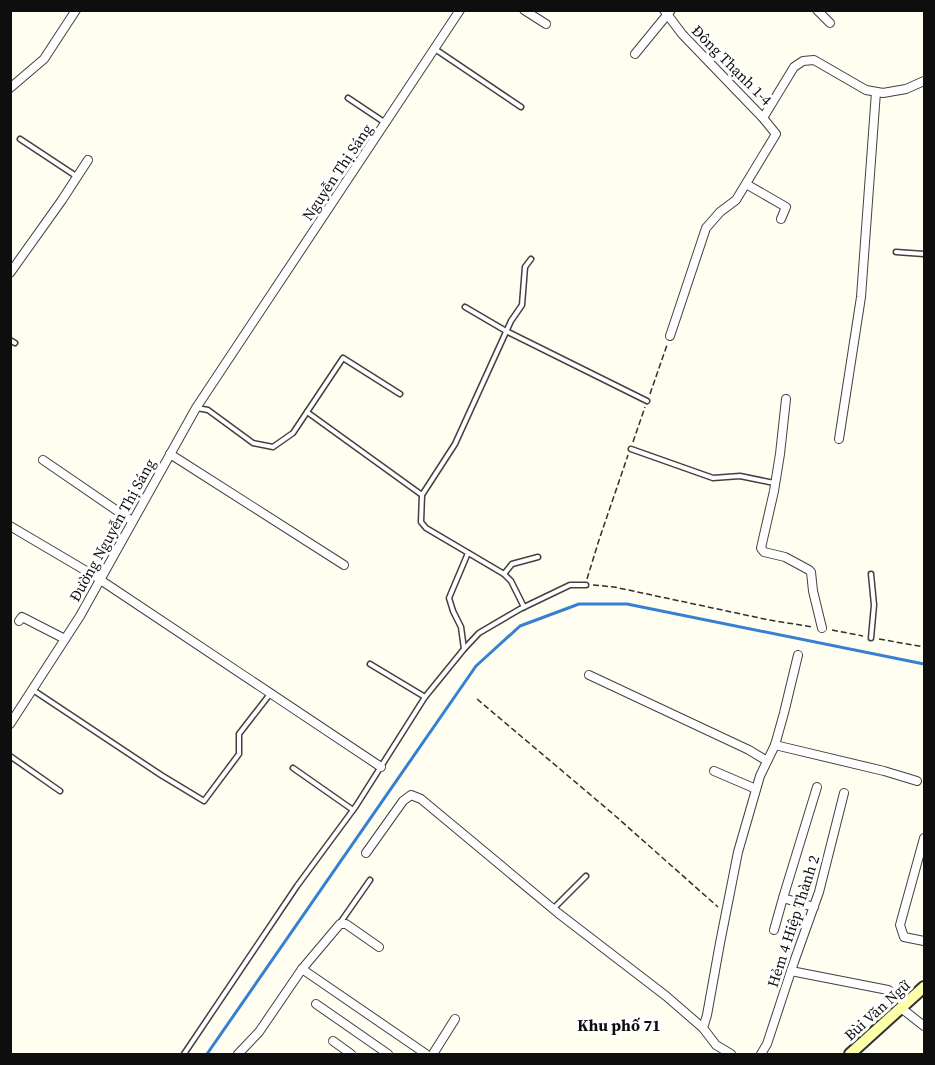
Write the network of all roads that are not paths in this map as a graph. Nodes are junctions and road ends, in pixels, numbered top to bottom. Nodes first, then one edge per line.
1 (76, 10) edge
2 (460, 10) edge
3 (524, 10) edge
4 (818, 10) edge
5 (668, 12) edge
6 (830, 22) dead end
7 (546, 24) dead end
8 (435, 49) junction
9 (635, 54) dead end
10 (924, 81) edge
11 (10, 88) edge
12 (876, 92) junction
13 (348, 98) dead end
14 (521, 107) dead end
15 (763, 118) junction
16 (386, 124) junction
17 (20, 139) dead end
18 (88, 160) dead end
19 (77, 177) junction
20 (746, 184) junction
21 (781, 219) dead end
22 (896, 252) dead end
23 (924, 254) edge
24 (531, 260) dead end
25 (10, 273) edge
26 (465, 308) dead end
27 (506, 331) junction
28 (670, 336) road end
29 (236, 349) joint
30 (399, 394) dead end
31 (786, 399) dead end
32 (647, 401) road end
33 (196, 408) junction
34 (306, 412) junction
35 (839, 439) dead end
36 (631, 449) road end
37 (170, 454) junction
38 (43, 459) dead end
39 (774, 483) junction
40 (422, 495) junction
41 (132, 521) junction
42 (10, 526) edge
43 (468, 553) junction
44 (538, 557) dead end
45 (344, 565) dead end
46 (504, 574) junction
47 (871, 574) dead end
48 (100, 580) junction
49 (586, 585) road end
50 (524, 607) junction
51 (19, 621) dead end
52 (822, 628) road end
53 (871, 638) road end
54 (65, 639) junction
55 (464, 649) junction
56 (798, 655) dead end
57 (370, 664) dead end
58 (589, 675) dead end
59 (33, 690) junction
60 (270, 694) junction
61 (425, 697) junction
62 (10, 724) edge
63 (775, 745) junction
64 (10, 756) edge
65 (767, 761) junction
66 (381, 767) junction
67 (293, 768) dead end
68 (714, 771) dead end
69 (917, 781) dead end
70 (817, 787) dead end
71 (756, 789) junction
72 (60, 791) dead end
73 (844, 793) dead end
74 (353, 810) junction
75 (924, 838) edge
76 (366, 853) dead end
77 (586, 876) dead end
78 (370, 880) dead end
79 (783, 898) junction
80 (814, 907) junction
81 (553, 909) junction
82 (340, 924) junction
83 (774, 930) dead end
84 (924, 941) edge
85 (379, 947) dead end
86 (302, 969) junction
87 (791, 971) junction
88 (924, 987) edge
89 (316, 1004) dead end
90 (903, 1006) junction
91 (455, 1019) dead end
92 (924, 1026) edge
93 (703, 1028) junction
94 (333, 1041) dead end
95 (184, 1054) edge
96 (238, 1054) edge
97 (351, 1054) edge
98 (388, 1054) edge
99 (426, 1054) edge
100 (433, 1054) edge
101 (731, 1054) edge
102 (761, 1054) edge
103 (850, 1054) edge

1 - 11 street
2 - 8 street, Nguyễn Thị Sáng
3 - 7 street
4 - 6 street
5 - 9 street
5 - 15 street, Đông Thạnh 1-4
8 - 14 lane
8 - 16 street, Nguyễn Thị Sáng
10 - 12 street, Đông Thạnh 1-4
12 - 15 street, Đông Thạnh 1-4
12 - 35 street
13 - 16 lane
15 - 20 street
16 - 29 street, Nguyễn Thị Sáng
17 - 19 lane
18 - 19 street
19 - 25 street
20 - 21 street
20 - 28 street
22 - 23 lane
24 - 27 lane
26 - 27 lane
27 - 32 lane
27 - 40 lane
29 - 33 street, Đường Nguyễn Thị Sáng
30 - 34 lane
31 - 39 street
33 - 34 lane
33 - 37 street, Đường Nguyễn Thị Sáng
34 - 40 lane
36 - 39 lane
37 - 41 street, Đường Nguyễn Thị Sáng
37 - 45 street
38 - 41 street
39 - 52 street
40 - 43 lane
41 - 48 street, Đường Nguyễn Thị Sáng
42 - 48 street
43 - 46 lane
43 - 55 lane
44 - 46 lane
46 - 50 lane
47 - 53 lane
48 - 54 street, Đường Nguyễn Thị Sáng
48 - 60 street
49 - 50 lane
50 - 55 lane
51 - 54 street
54 - 59 street, Đường Nguyễn Thị Sáng
55 - 61 lane
56 - 63 street
57 - 61 lane
58 - 65 street
59 - 60 lane
59 - 62 street, Đường Nguyễn Thị Sáng
60 - 66 street
61 - 66 lane
63 - 65 street
63 - 69 street
64 - 72 lane
65 - 71 street
66 - 74 lane
67 - 74 lane
68 - 71 street
70 - 79 street
71 - 93 street
73 - 80 street, Hẻm 4 Hiệp Thành 2
74 - 95 lane
75 - 84 street
76 - 81 street
77 - 81 lane
78 - 82 lane
79 - 80 street
79 - 83 street
80 - 87 street, Hẻm 4 Hiệp Thành 2
81 - 93 street
82 - 85 street
82 - 86 street
86 - 96 street
86 - 99 street
87 - 90 street
87 - 102 street, Hẻm 4 Hiệp Thành 2
88 - 90 main road, Bùi Văn Ngữ
89 - 98 street
90 - 92 street
90 - 103 main road, Bùi Văn Ngữ
91 - 100 street
93 - 101 street
94 - 97 street

